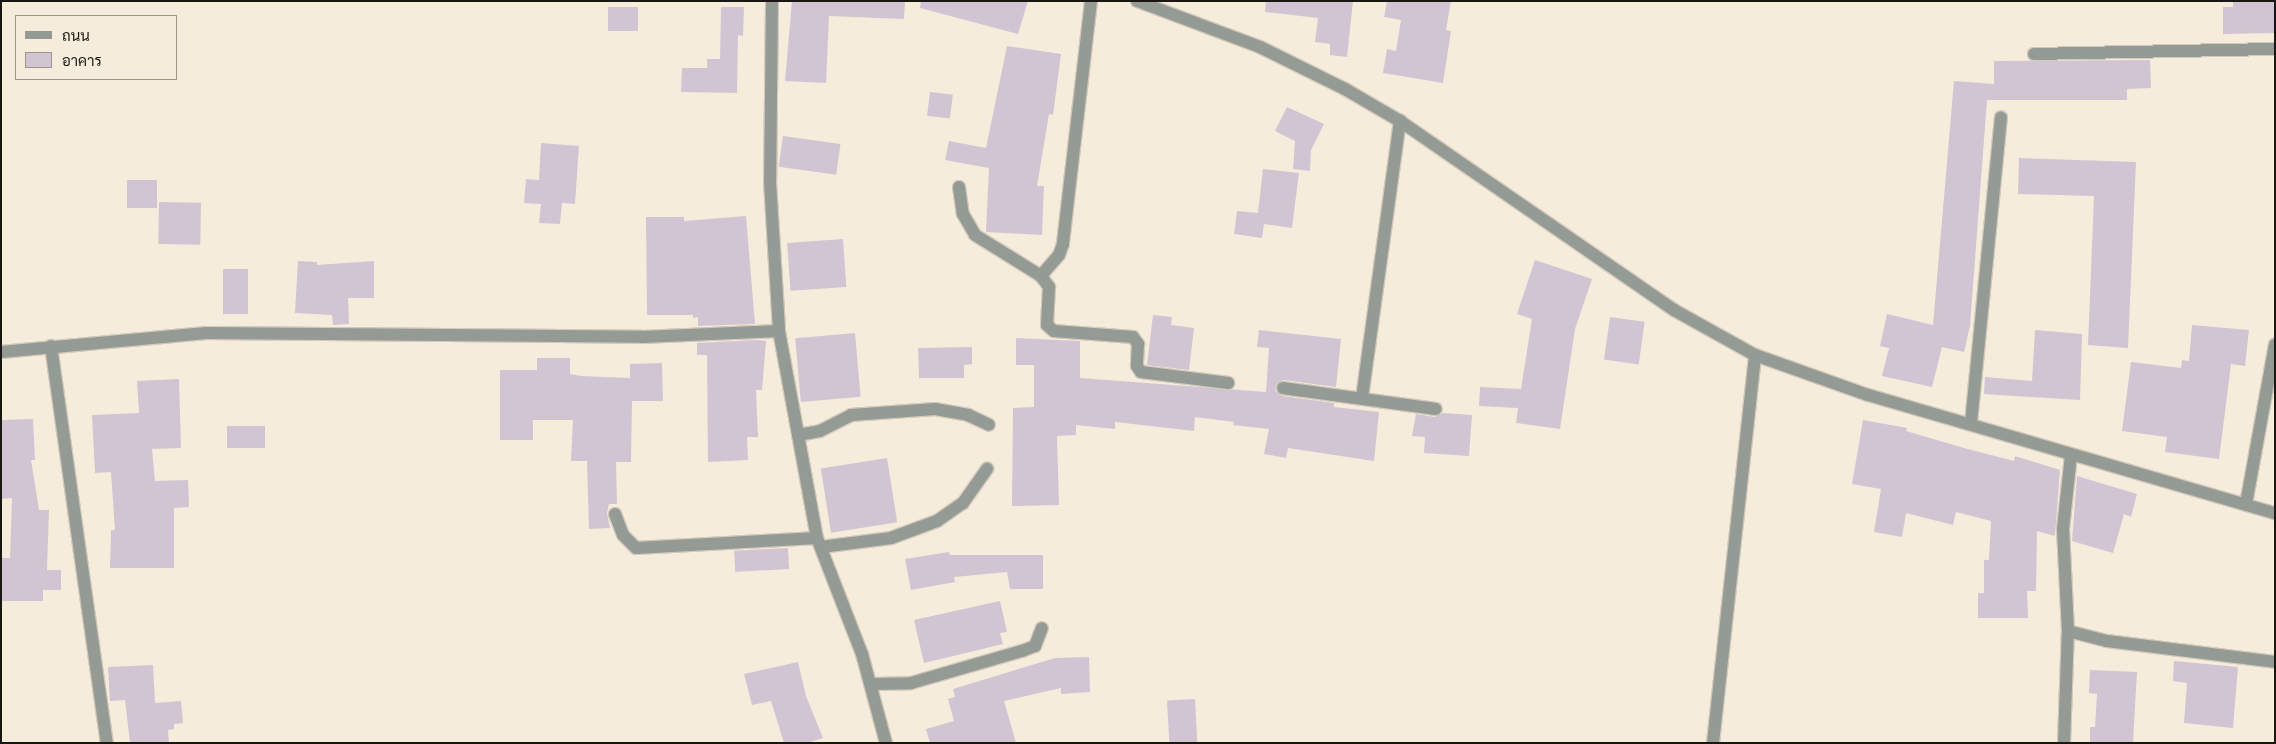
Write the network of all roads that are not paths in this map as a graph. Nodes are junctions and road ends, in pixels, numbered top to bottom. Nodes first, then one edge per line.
1 (772, 1) edge
2 (1091, 1) edge
3 (1137, 1) edge
4 (2275, 49) edge
5 (2034, 54) dead end
6 (2001, 117) dead end
7 (1400, 121) junction
8 (959, 187) dead end
9 (1041, 276) junction
10 (779, 330) junction
11 (51, 346) junction
12 (2275, 346) edge
13 (1, 352) edge
14 (1756, 355) junction
15 (1228, 382) dead end
16 (1283, 388) dead end
17 (1362, 398) junction
18 (1436, 409) dead end
19 (1971, 423) junction
20 (989, 425) dead end
21 (798, 434) junction
22 (2072, 455) junction
23 (987, 469) dead end
24 (2246, 504) junction
25 (2275, 513) edge
26 (616, 514) dead end
27 (819, 543) junction
28 (1042, 628) dead end
29 (2068, 631) junction
30 (2275, 662) edge
31 (872, 684) junction
32 (107, 743) edge
33 (886, 743) edge
34 (1713, 743) edge
35 (2064, 743) edge

1 - 10 street
2 - 9 street
3 - 7 street
4 - 5 street
6 - 19 street
7 - 14 street
7 - 17 street
8 - 9 street
9 - 15 street
10 - 11 street
10 - 21 street
11 - 13 street
11 - 32 street
12 - 24 street
14 - 19 street
14 - 34 street
16 - 17 street
17 - 18 street
19 - 22 street
20 - 21 street
21 - 27 street
22 - 24 street
22 - 29 street
23 - 27 street
24 - 25 street
26 - 27 street
27 - 31 street
28 - 31 street
29 - 30 street
29 - 35 street
31 - 33 street

